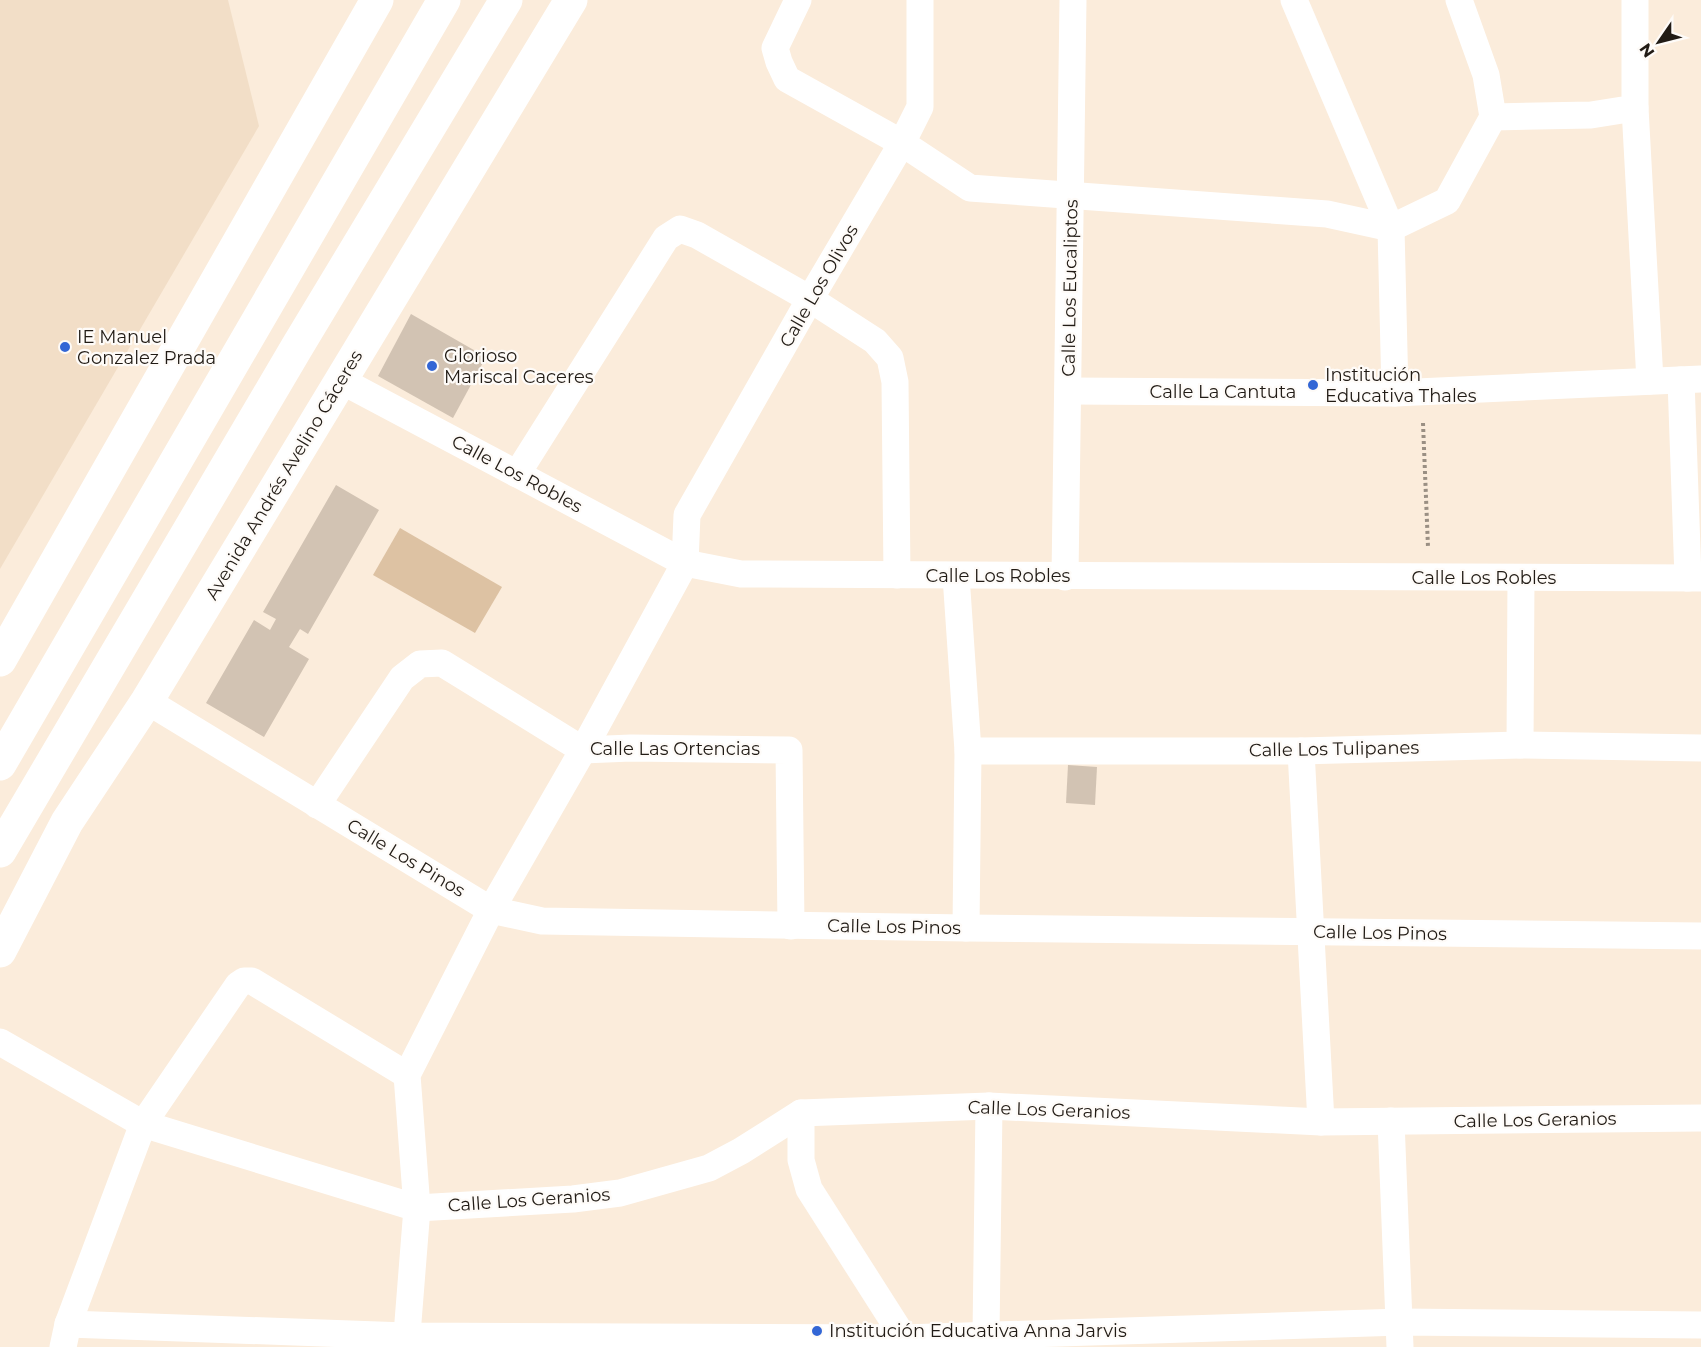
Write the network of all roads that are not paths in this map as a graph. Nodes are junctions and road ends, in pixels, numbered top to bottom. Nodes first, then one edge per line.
1 (377, 0) edge
2 (444, 0) edge
3 (506, 0) edge
4 (571, 0) edge
5 (798, 0) edge
6 (920, 0) edge
7 (1073, 0) edge
8 (1294, 0) edge
9 (1459, 0) edge
10 (1635, 0) edge
11 (1635, 108) junction
12 (1493, 117) junction
13 (902, 143) junction
14 (1071, 195) junction
15 (1391, 228) junction
16 (810, 299) junction
17 (1691, 379) edge
18 (342, 381) junction
19 (1650, 381) junction
20 (1068, 391) junction
21 (1408, 392) junction
22 (517, 474) junction
23 (685, 563) junction
24 (897, 575) junction
25 (956, 576) junction
26 (1065, 577) junction
27 (1521, 578) junction
28 (1694, 578) edge
29 (0, 660) edge
30 (147, 700) junction
31 (1520, 745) junction
32 (1701, 748) edge
33 (583, 750) junction
34 (968, 751) junction
35 (1301, 751) junction
36 (0, 764) edge
37 (317, 805) junction
38 (0, 851) edge
39 (491, 910) junction
40 (791, 926) junction
41 (966, 928) junction
42 (1310, 932) junction
43 (1701, 936) edge
44 (0, 951) edge
45 (0, 1042) edge
46 (407, 1075) junction
47 (989, 1106) junction
48 (801, 1113) junction
49 (1701, 1118) edge
50 (1391, 1121) junction
51 (1321, 1122) junction
52 (143, 1124) junction
53 (417, 1208) junction
54 (1701, 1325) edge
55 (65, 1335) edge
56 (986, 1335) junction
57 (1401, 1335) edge
58 (406, 1341) edge
59 (904, 1342) edge

1 - 29 street
2 - 36 street
3 - 38 street
4 - 18 street, Avenida Andrés Avelino Cáceres
5 - 13 street
6 - 13 street, Calle Los Olivos
7 - 14 street, Calle Los Eucaliptos
8 - 15 street
9 - 12 street
10 - 11 street
11 - 12 street
11 - 19 street
12 - 15 street
13 - 14 street
13 - 16 street, Calle Los Olivos
14 - 15 street
14 - 20 street, Calle Los Eucaliptos
15 - 21 street
16 - 22 street
16 - 23 street, Calle Los Olivos
16 - 24 street
17 - 19 street, Calle La Cantuta
17 - 28 street
18 - 22 street, Calle Los Robles
18 - 30 street, Avenida Andrés Avelino Cáceres
19 - 21 street, Calle La Cantuta
20 - 21 street, Calle La Cantuta
20 - 26 street, Calle Los Eucaliptos
22 - 23 street, Calle Los Robles
23 - 24 street, Calle Los Robles
23 - 33 street
24 - 25 street, Calle Los Robles
25 - 26 street, Calle Los Robles
25 - 34 street
26 - 27 street, Calle Los Robles
27 - 28 street, Calle Los Robles
27 - 31 street
30 - 37 street, Calle Los Pinos
30 - 44 street, Avenida Andrés Avelino Cáceres
31 - 32 street, Calle Los Tulipanes
31 - 35 street, Calle Los Tulipanes
33 - 37 street, Calle Las Ortencias
33 - 39 street
33 - 40 street, Calle Las Ortencias
34 - 35 street, Calle Los Tulipanes
34 - 41 street
35 - 42 street
37 - 39 street, Calle Los Pinos
39 - 40 street, Calle Los Pinos
39 - 46 street
40 - 41 street, Calle Los Pinos
41 - 42 street, Calle Los Pinos
42 - 43 street, Calle Los Pinos
42 - 51 street
45 - 52 street, Calle Los Geranios
46 - 52 street
46 - 53 street
47 - 48 street, Calle Los Geranios
47 - 51 street, Calle Los Geranios
47 - 56 street
48 - 53 street, Calle Los Geranios
48 - 59 street
49 - 50 street, Calle Los Geranios
50 - 51 street, Calle Los Geranios
50 - 57 street
52 - 53 street, Calle Los Geranios
52 - 55 street
53 - 58 street
54 - 57 street
55 - 58 street
56 - 57 street
56 - 59 street
58 - 59 street

